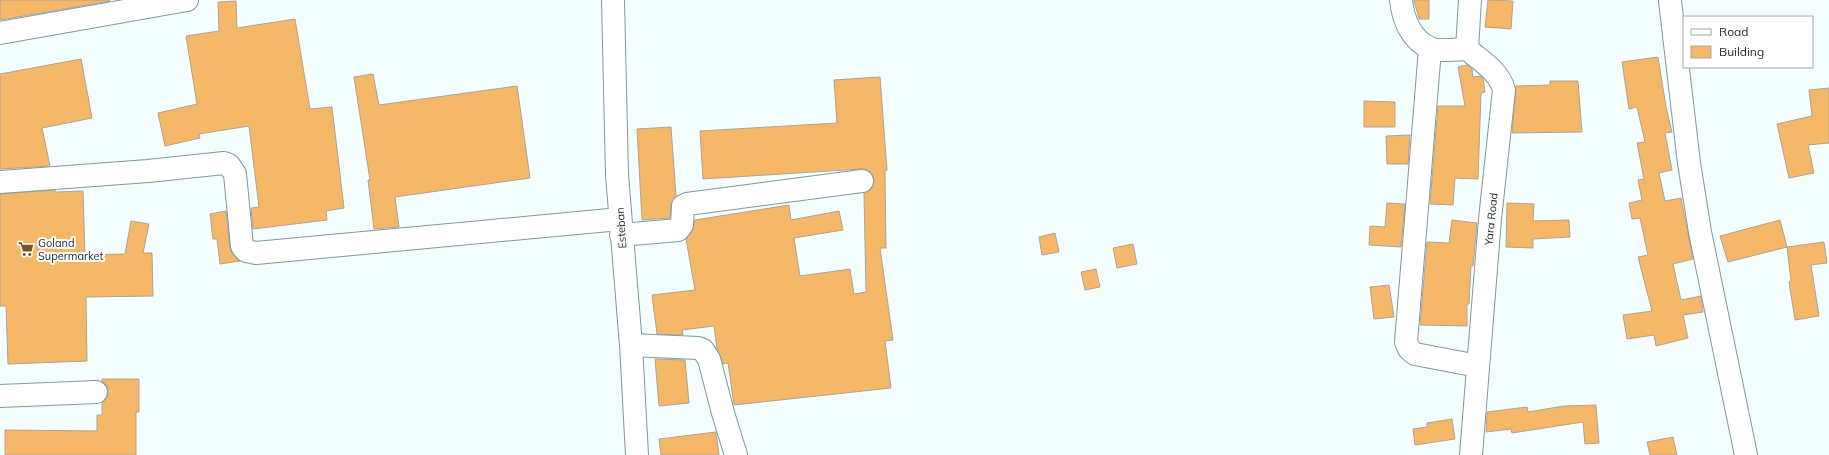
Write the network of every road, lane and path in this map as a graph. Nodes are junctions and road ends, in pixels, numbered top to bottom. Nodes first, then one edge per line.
1 (187, 0) edge
2 (613, 0) edge
3 (1401, 0) edge
4 (1470, 0) edge
5 (1670, 1) edge
6 (0, 34) edge
7 (1430, 49) junction
8 (1467, 50) junction
9 (862, 180) dead end
10 (0, 182) edge
11 (621, 227) junction
12 (631, 345) junction
13 (1478, 366) junction
14 (96, 392) dead end
15 (0, 396) edge
16 (637, 455) edge
17 (736, 455) edge
18 (1471, 455) edge
19 (1746, 455) edge

1 - 6 street
2 - 11 street, Esteban
3 - 7 street
4 - 8 street
5 - 19 street
7 - 8 street
7 - 13 street
8 - 13 street, Yara Road
9 - 11 street
10 - 11 street
11 - 12 street, Esteban
12 - 16 street, Esteban
12 - 17 street
13 - 18 street, Yara Road
14 - 15 street

